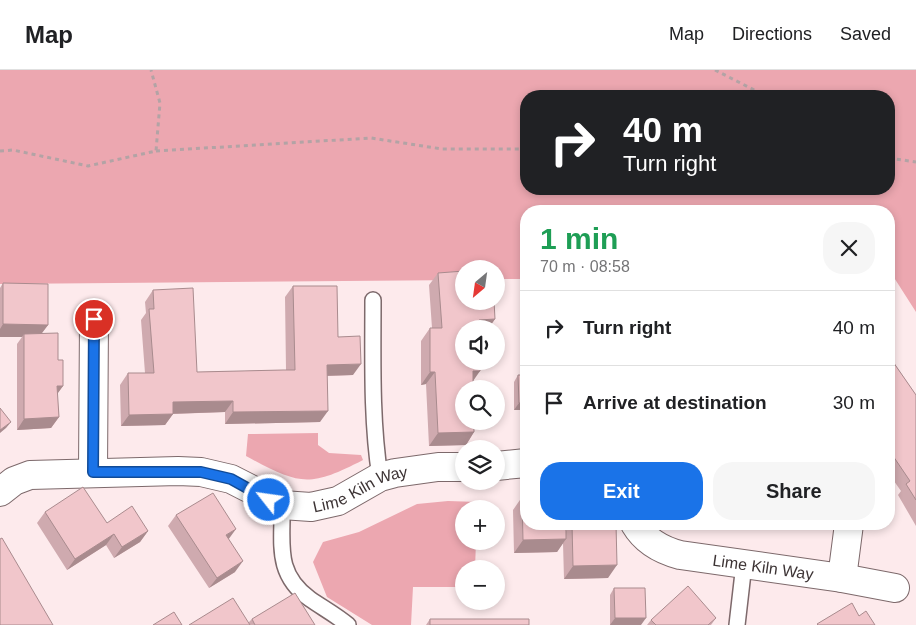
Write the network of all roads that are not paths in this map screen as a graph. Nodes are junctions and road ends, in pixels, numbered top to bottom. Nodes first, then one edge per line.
1 (373, 300) dead end
2 (94, 319) dead end
3 (520, 464) edge
4 (505, 465) edge
5 (455, 467) edge
6 (93, 472) junction
7 (380, 477) junction
8 (0, 492) edge
9 (282, 505) junction
10 (641, 530) edge
11 (848, 530) edge
12 (744, 564) junction
13 (842, 578) junction
14 (895, 588) dead end
15 (348, 625) edge
16 (737, 625) edge

1 - 7 lane
2 - 6 street
3 - 4 street
5 - 7 street, Lime Kiln Way
6 - 8 street, Lime Kiln Way
6 - 9 street, Lime Kiln Way
7 - 9 street, Lime Kiln Way
9 - 15 lane
10 - 12 street, Lime Kiln Way
11 - 13 street
12 - 13 street, Lime Kiln Way
12 - 16 lane
13 - 14 street, Lime Kiln Way

